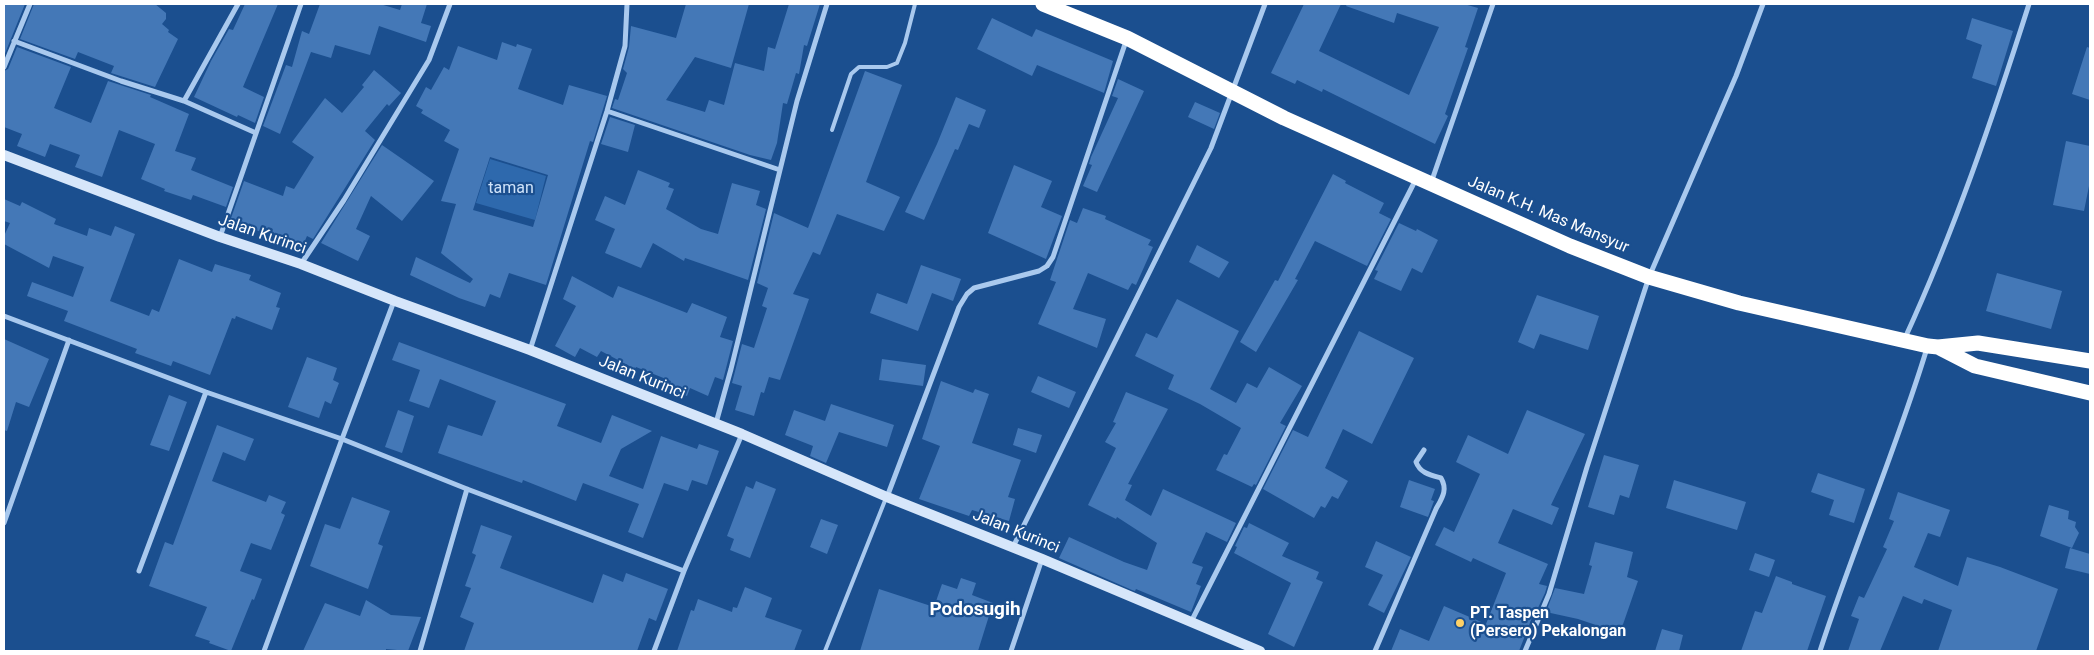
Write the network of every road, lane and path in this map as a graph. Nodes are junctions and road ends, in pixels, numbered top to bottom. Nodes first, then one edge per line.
1 (30, 4) edge
2 (238, 4) edge
3 (301, 4) edge
4 (450, 4) edge
5 (627, 4) edge
6 (827, 4) edge
7 (915, 4) edge
8 (1043, 4) edge
9 (1265, 4) edge
10 (1494, 4) edge
11 (1763, 4) edge
12 (2029, 4) edge
13 (1127, 38) junction
14 (14, 41) junction
15 (4, 67) edge
16 (1234, 91) junction
17 (184, 101) junction
18 (607, 111) junction
19 (832, 130) dead end
20 (256, 132) junction
21 (4, 155) edge
22 (780, 170) junction
23 (1424, 180) junction
24 (220, 237) junction
25 (301, 264) junction
26 (1650, 277) junction
27 (395, 301) junction
28 (4, 316) edge
29 (69, 340) junction
30 (1903, 340) junction
31 (1933, 346) junction
32 (530, 350) junction
33 (2090, 361) edge
34 (2088, 388) edge
35 (206, 392) junction
36 (716, 423) junction
37 (742, 434) junction
38 (342, 439) junction
39 (1424, 450) dead end
40 (467, 489) junction
41 (887, 497) junction
42 (4, 523) edge
43 (1013, 547) junction
44 (1042, 559) junction
45 (684, 570) junction
46 (139, 571) dead end
47 (1190, 622) junction
48 (264, 651) edge
49 (420, 651) edge
50 (654, 651) edge
51 (825, 651) edge
52 (1011, 651) edge
53 (1260, 651) edge
54 (1375, 651) edge
55 (1525, 651) edge
56 (1820, 651) edge

1 - 14 street
2 - 17 street
3 - 20 street
4 - 25 street
5 - 18 street
6 - 22 street
7 - 19 lane
8 - 13 highway, Jalan K.H. Mas Mansyur
9 - 16 street
10 - 23 street
11 - 26 street
12 - 30 street
13 - 16 highway, Jalan K.H. Mas Mansyur
13 - 41 street
14 - 15 street
14 - 17 street
16 - 23 highway, Jalan K.H. Mas Mansyur
16 - 43 street
17 - 20 street
18 - 22 street
18 - 32 street
20 - 24 street
21 - 24 street, Jalan Kurinci
22 - 36 street
23 - 26 highway, Jalan K.H. Mas Mansyur
23 - 47 street
24 - 25 street, Jalan Kurinci
25 - 27 street, Jalan Kurinci
26 - 30 highway, Jalan K.H. Mas Mansyur
26 - 55 street
27 - 32 street, Jalan Kurinci
27 - 38 street
28 - 29 street
29 - 35 street
29 - 42 street
30 - 31 highway, Jalan K.H. Mas Mansyur
31 - 33 highway, Jalan K.H. Mas Mansyur
31 - 34 highway
31 - 56 street
32 - 36 street, Jalan Kurinci
35 - 38 street
35 - 46 street
36 - 37 street, Jalan Kurinci
37 - 41 street, Jalan Kurinci
37 - 45 street
38 - 40 street
38 - 48 street
39 - 54 street
40 - 45 street
40 - 49 street
41 - 43 street, Jalan Kurinci
41 - 51 lane
43 - 44 street, Jalan Kurinci
44 - 47 street, Jalan Kurinci
44 - 52 street
45 - 50 street
47 - 53 street, Jalan Kurinci

